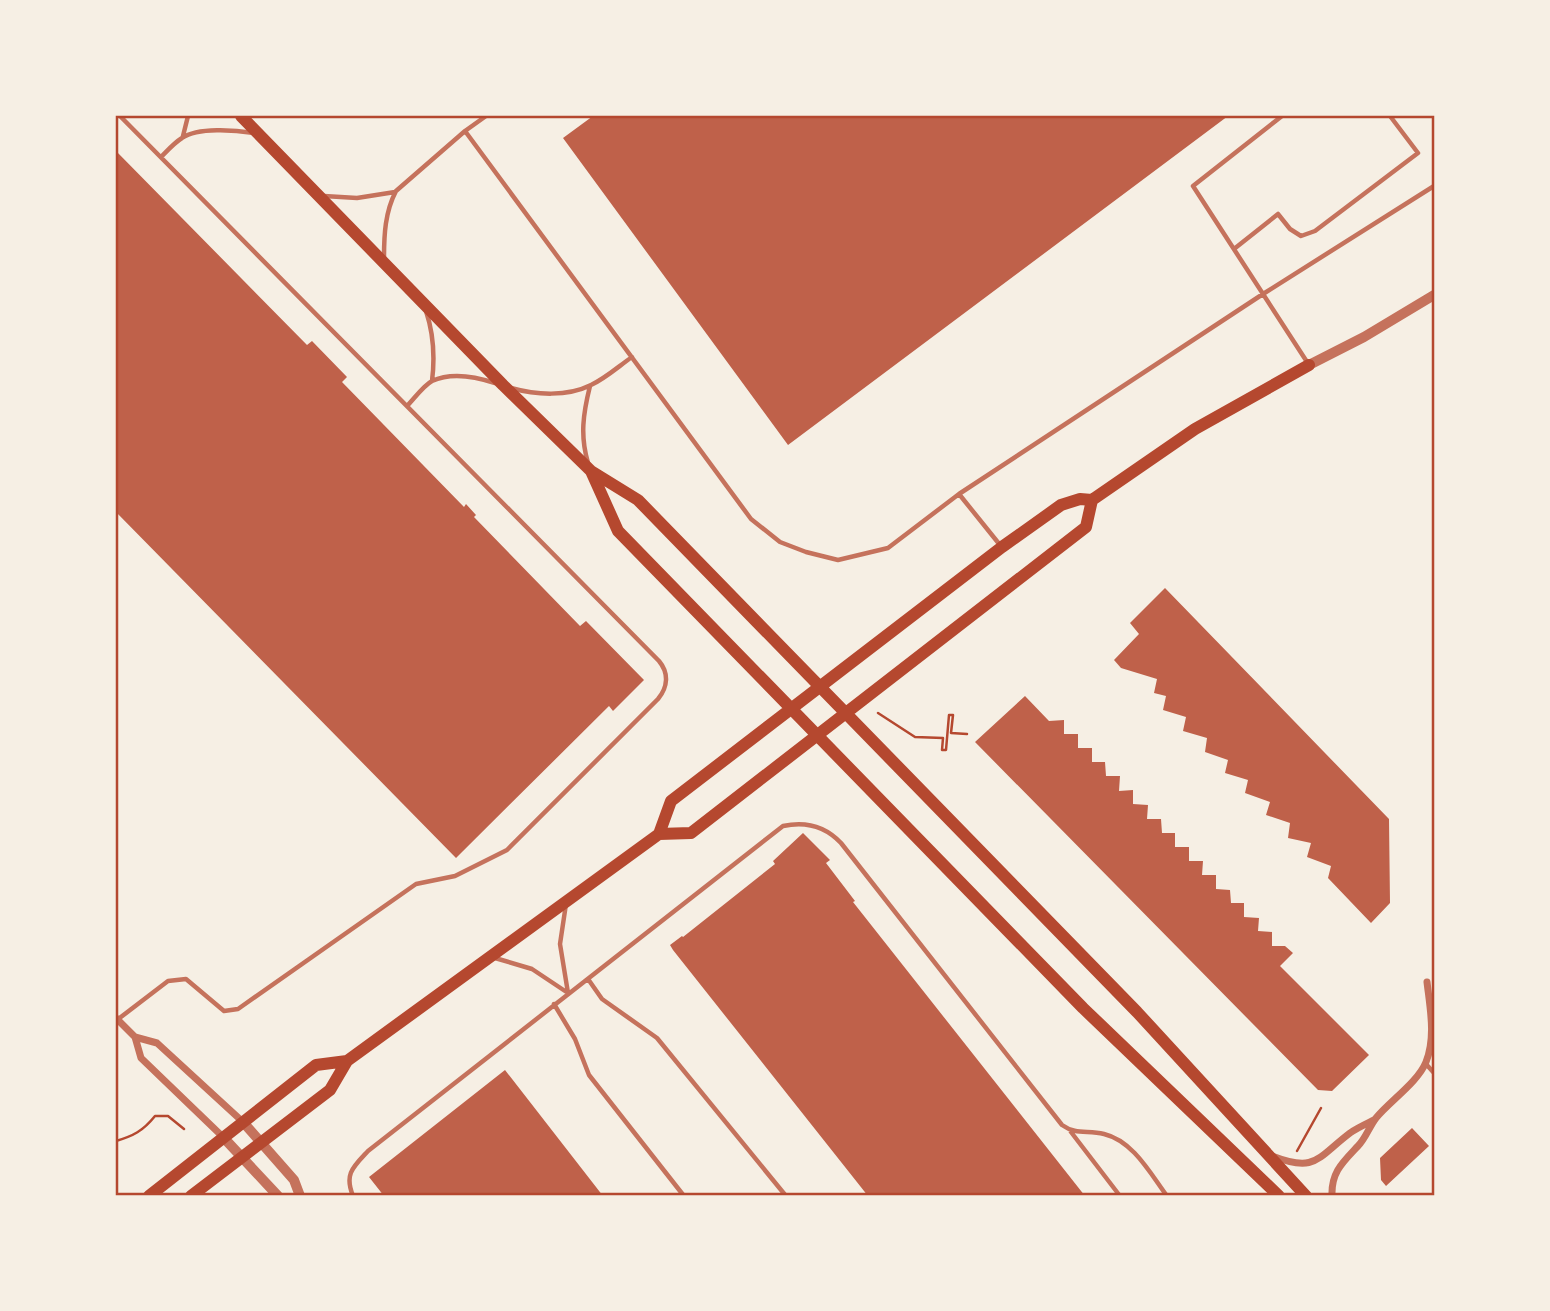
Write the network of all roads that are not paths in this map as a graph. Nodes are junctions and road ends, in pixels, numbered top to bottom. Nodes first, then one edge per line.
1 (120, 116) edge
2 (188, 116) edge
3 (241, 116) edge
4 (486, 116) edge
5 (1282, 116) edge
6 (1390, 116) edge
7 (465, 131) junction
8 (258, 133) junction
9 (184, 136) junction
10 (161, 158) junction
11 (1434, 186) edge
12 (396, 191) junction
13 (319, 195) junction
14 (1234, 249) junction
15 (383, 262) junction
16 (1264, 294) junction
17 (1434, 295) edge
18 (424, 304) junction
19 (632, 357) junction
20 (1309, 365) junction
21 (432, 382) junction
22 (503, 386) junction
23 (591, 386) junction
24 (407, 406) junction
25 (591, 471) junction
26 (960, 494) junction
27 (1092, 500) junction
28 (1002, 547) junction
29 (819, 687) junction
30 (791, 709) junction
31 (844, 713) junction
32 (817, 734) junction
33 (659, 834) junction
34 (566, 902) junction
35 (491, 957) junction
36 (588, 979) junction
37 (1427, 982) dead end
38 (569, 993) junction
39 (554, 1004) junction
40 (116, 1019) edge
41 (135, 1037) junction
42 (347, 1061) junction
43 (1426, 1064) junction
44 (1434, 1073) edge
45 (1375, 1119) junction
46 (243, 1122) junction
47 (1071, 1131) junction
48 (223, 1137) junction
49 (261, 1142) junction
50 (1268, 1155) junction
51 (241, 1157) junction
52 (1263, 1180) junction
53 (149, 1195) edge
54 (191, 1195) edge
55 (278, 1195) edge
56 (300, 1195) edge
57 (354, 1195) edge
58 (684, 1195) edge
59 (786, 1195) edge
60 (1120, 1195) edge
61 (1167, 1195) edge
62 (1267, 1195) edge
63 (1279, 1195) edge
64 (1306, 1195) edge
65 (1332, 1195) edge

1 - 10 lane
2 - 9 lane
3 - 8 main road
4 - 7 lane
5 - 14 lane
6 - 14 lane
7 - 12 lane
7 - 19 lane
8 - 9 lane
8 - 13 main road
9 - 10 lane
10 - 24 lane
11 - 16 lane
12 - 13 lane
12 - 15 lane
13 - 15 main road
14 - 16 lane
15 - 18 main road
16 - 20 lane
16 - 26 lane
17 - 20 street
18 - 21 lane
18 - 22 main road
19 - 23 lane
19 - 26 lane
20 - 27 main road
21 - 22 lane
21 - 24 lane
22 - 23 lane
22 - 25 main road
23 - 25 lane
24 - 40 lane
25 - 29 main road
25 - 30 main road
26 - 28 lane
27 - 28 main road
27 - 31 main road
28 - 29 main road
29 - 30 main road
29 - 31 main road
30 - 32 main road
30 - 33 main road
31 - 32 main road
31 - 50 main road
32 - 33 main road
32 - 52 main road
33 - 34 main road
34 - 35 main road
34 - 38 lane
35 - 38 lane
35 - 42 main road
36 - 38 lane
36 - 47 lane
36 - 59 lane
37 - 43 street
38 - 39 lane
39 - 57 lane
39 - 58 lane
40 - 41 street
41 - 46 street
41 - 48 street
42 - 46 main road
42 - 49 main road
43 - 44 lane
43 - 45 street
45 - 50 street
45 - 65 street
46 - 48 main road
46 - 49 street
47 - 60 lane
47 - 61 lane
48 - 51 street
48 - 53 main road
49 - 51 main road
49 - 56 street
50 - 64 main road
51 - 54 main road
51 - 55 street
52 - 62 lane
52 - 63 main road

